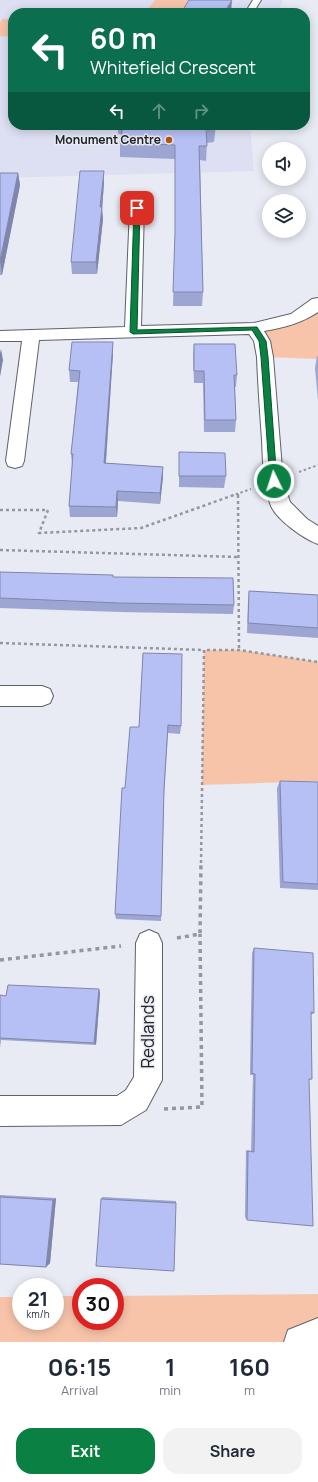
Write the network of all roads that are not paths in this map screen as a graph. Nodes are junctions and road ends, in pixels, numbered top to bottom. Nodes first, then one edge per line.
1 (137, 208) dead end
2 (318, 303) edge
3 (254, 328) junction
4 (133, 332) junction
5 (31, 335) junction
6 (0, 336) edge
7 (15, 461) dead end
8 (318, 536) edge
9 (0, 696) edge
10 (42, 696) dead end
11 (149, 943) road end
12 (0, 1111) edge
13 (318, 1334) edge
14 (300, 1342) edge

1 - 4 street
2 - 3 street
3 - 4 street
3 - 8 street
4 - 5 street
5 - 6 street
5 - 7 street
9 - 10 street
11 - 12 street, Redlands
13 - 14 street

